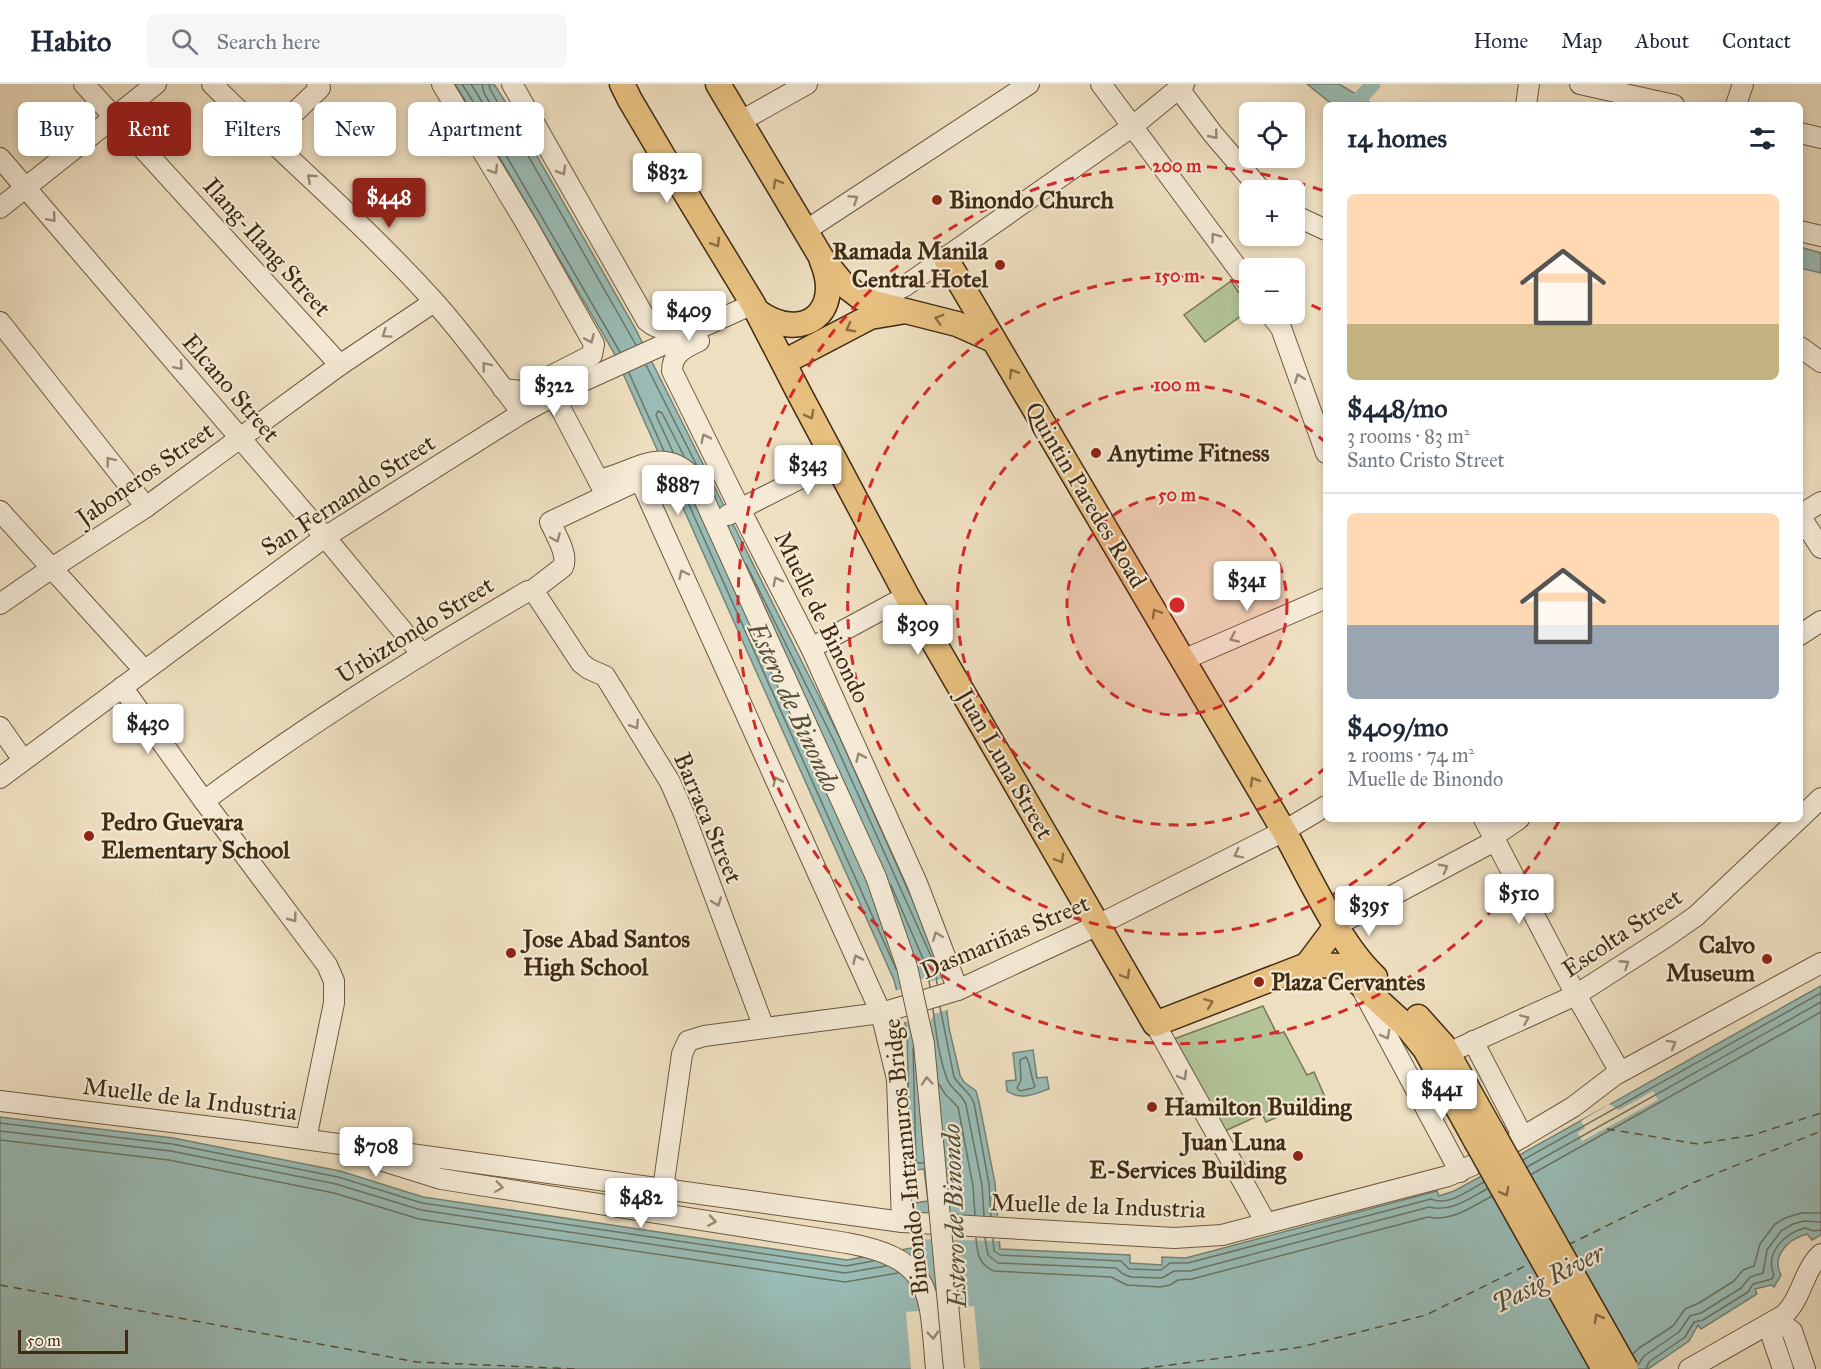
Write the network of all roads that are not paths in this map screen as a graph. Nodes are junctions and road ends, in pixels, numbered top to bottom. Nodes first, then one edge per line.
1 (84, 84) edge
2 (156, 84) edge
3 (212, 84) edge
4 (317, 84) edge
5 (442, 84) edge
6 (512, 84) edge
7 (622, 84) edge
8 (718, 84) edge
9 (807, 84) edge
10 (1029, 84) edge
11 (1101, 84) edge
12 (1529, 84) edge
13 (1580, 84) edge
14 (1743, 84) edge
15 (1182, 86) edge
16 (134, 102) edge
17 (230, 102) edge
18 (1526, 102) edge
19 (1661, 102) edge
20 (1737, 102) edge
21 (302, 105) edge
22 (107, 108) edge
23 (741, 121) junction
24 (107, 124) edge
25 (1133, 126) junction
26 (1803, 134) edge
27 (1821, 138) edge
28 (151, 156) edge
29 (286, 156) edge
30 (0, 158) edge
31 (1252, 180) edge
32 (26, 188) junction
33 (0, 208) edge
34 (1305, 220) edge
35 (1323, 229) edge
36 (805, 231) junction
37 (1803, 232) edge
38 (1821, 236) edge
39 (821, 257) junction
40 (946, 259) junction
41 (1239, 270) edge
42 (860, 297) junction
43 (434, 302) junction
44 (755, 308) junction
45 (905, 312) junction
46 (0, 322) edge
47 (1278, 324) edge
48 (993, 340) junction
49 (1803, 349) edge
50 (784, 362) junction
51 (1821, 362) edge
52 (340, 365) junction
53 (503, 389) junction
54 (554, 396) junction
55 (522, 413) junction
56 (241, 439) junction
57 (1323, 445) edge
58 (835, 461) junction
59 (602, 488) junction
60 (1821, 502) edge
61 (146, 507) junction
62 (0, 510) edge
63 (737, 511) junction
64 (1803, 514) edge
65 (715, 521) junction
66 (1803, 521) edge
67 (325, 537) junction
68 (1821, 548) edge
69 (52, 568) junction
70 (533, 590) junction
71 (907, 596) junction
72 (1323, 599) edge
73 (0, 604) edge
74 (1821, 621) edge
75 (1803, 633) edge
76 (811, 648) junction
77 (421, 653) junction
78 (1183, 660) junction
79 (144, 670) junction
80 (122, 687) junction
81 (0, 728) edge
82 (23, 760) junction
83 (0, 778) edge
84 (1821, 798) edge
85 (204, 801) junction
86 (1323, 808) edge
87 (1803, 816) edge
88 (1486, 822) edge
89 (1514, 822) edge
90 (1797, 822) edge
91 (1284, 831) junction
92 (1495, 838) junction
93 (1098, 925) junction
94 (1336, 925) junction
95 (1821, 963) edge
96 (1307, 965) junction
97 (1359, 983) junction
98 (952, 992) junction
99 (1576, 995) junction
100 (888, 1010) junction
101 (1155, 1024) junction
102 (764, 1028) junction
103 (1473, 1041) junction
104 (1448, 1053) junction
105 (1620, 1072) junction
106 (0, 1101) edge
107 (1484, 1137) junction
108 (315, 1140) junction
109 (663, 1189) junction
110 (910, 1223) junction
111 (1266, 1223) junction
112 (1821, 1254) edge
113 (1777, 1320) junction
114 (936, 1369) edge
115 (954, 1369) edge
116 (1604, 1369) edge
117 (1626, 1369) edge
118 (1689, 1369) edge
119 (1783, 1369) edge
120 (1805, 1369) edge

1 - 22 street, Ilang-Ilang Street
2 - 16 street
3 - 17 street
4 - 21 street
5 -> 53 street
6 -> 44 street
7 -> 44 main road, Juan Luna Street
8 - 23 main road
9 - 23 street
36 -> 10 street
11 - 25 street
12 - 18 street
13 - 19 street
14 - 20 street
15 - 25 street
15 -> 31 street
36 -> 23 main road
24 - 32 street
25 - 40 street
41 -> 25 street
26 - 27 street
28 - 52 street, Ilang-Ilang Street
43 -> 29 street
30 - 32 street, Elcano Street
32 - 33 street
32 -> 56 street, Elcano Street
34 - 35 street
36 - 39 main road
37 - 38 street
39 - 42 main road
39 - 44 main road
40 - 42 street
40 - 48 main road, Quintin Paredes Road
42 - 45 main road
43 -> 52 street, Jaboneros Street
53 -> 43 street
44 - 50 main road, Juan Luna Street
44 - 54 street, San Fernando Street
63 -> 44 street, Muelle de Binondo
48 -> 45 main road
45 -> 50 main road
61 -> 46 street
57 -> 47 street
78 -> 48 main road, Quintin Paredes Road
49 - 51 street
50 -> 58 main road, Juan Luna Street
52 - 56 street, Jaboneros Street
53 - 55 street
54 - 55 street, San Fernando Street
54 - 59 street
55 - 67 street, San Fernando Street
56 - 61 street, Jaboneros Street
56 - 67 street, Elcano Street
58 - 63 street
58 - 71 main road, Juan Luna Street
59 - 65 street, Binondo-Intramuros Bridge
59 -> 70 street, Urbiztondo Street
100 -> 59 street
60 - 64 street
61 - 69 street, Jaboneros Street
62 - 69 street
63 - 65 street
76 -> 63 street, Muelle de Binondo
115 -> 65 street, Binondo-Intramuros Bridge, bridge
66 - 68 street
67 - 77 street, Elcano Street
67 - 79 street, San Fernando Street
69 - 73 street, Jaboneros Street
69 - 79 street
70 - 77 street, Urbiztondo Street
70 -> 102 street, Barraca Street
71 - 76 street
71 -> 93 main road, Juan Luna Street
72 -> 78 street
74 - 75 street
98 -> 76 street, Muelle de Binondo
77 - 85 street, Urbiztondo Street
91 -> 78 main road, Quintin Paredes Road
79 - 80 street, San Fernando Street
80 - 82 street, San Fernando Street
80 - 85 street
81 - 82 street
82 - 83 street, San Fernando Street
84 - 87 street, Escolta Street
85 -> 108 street
86 - 91 street, Dasmariñas Street
88 - 92 street
89 - 92 street
99 -> 90 street, Escolta Street
91 -> 93 street, Dasmariñas Street
91 - 94 main road, Quintin Paredes Road
94 -> 92 street
92 - 99 street
93 - 98 street, Dasmariñas Street
93 -> 101 main road, Juan Luna Street
94 - 96 main road
94 - 104 main road, Quintin Paredes Road
105 -> 95 street
96 - 97 main road
101 -> 96 main road
97 - 107 main road
97 -> 111 street, Muelle de la Industria
98 - 100 street, Dasmariñas Street
103 -> 99 street, Escolta Street
99 - 105 street
100 - 102 street, Dasmariñas Street
100 - 110 street
101 -> 111 street, Juan Luna Street
102 - 109 street, Dasmariñas Street
103 - 104 street, Escolta Street
103 - 105 street
104 - 107 main road, Quintin Paredes Road
106 - 108 street, Muelle de la Industria
107 -> 116 main road, bridge
117 -> 107 main road, bridge
108 - 109 street, Muelle de la Industria
108 -> 114 street, Binondo-Intramuros Bridge
109 - 110 street, Muelle de la Industria
110 - 111 street, Muelle de la Industria
112 - 113 street
113 - 118 street
113 - 119 street
113 - 120 street

